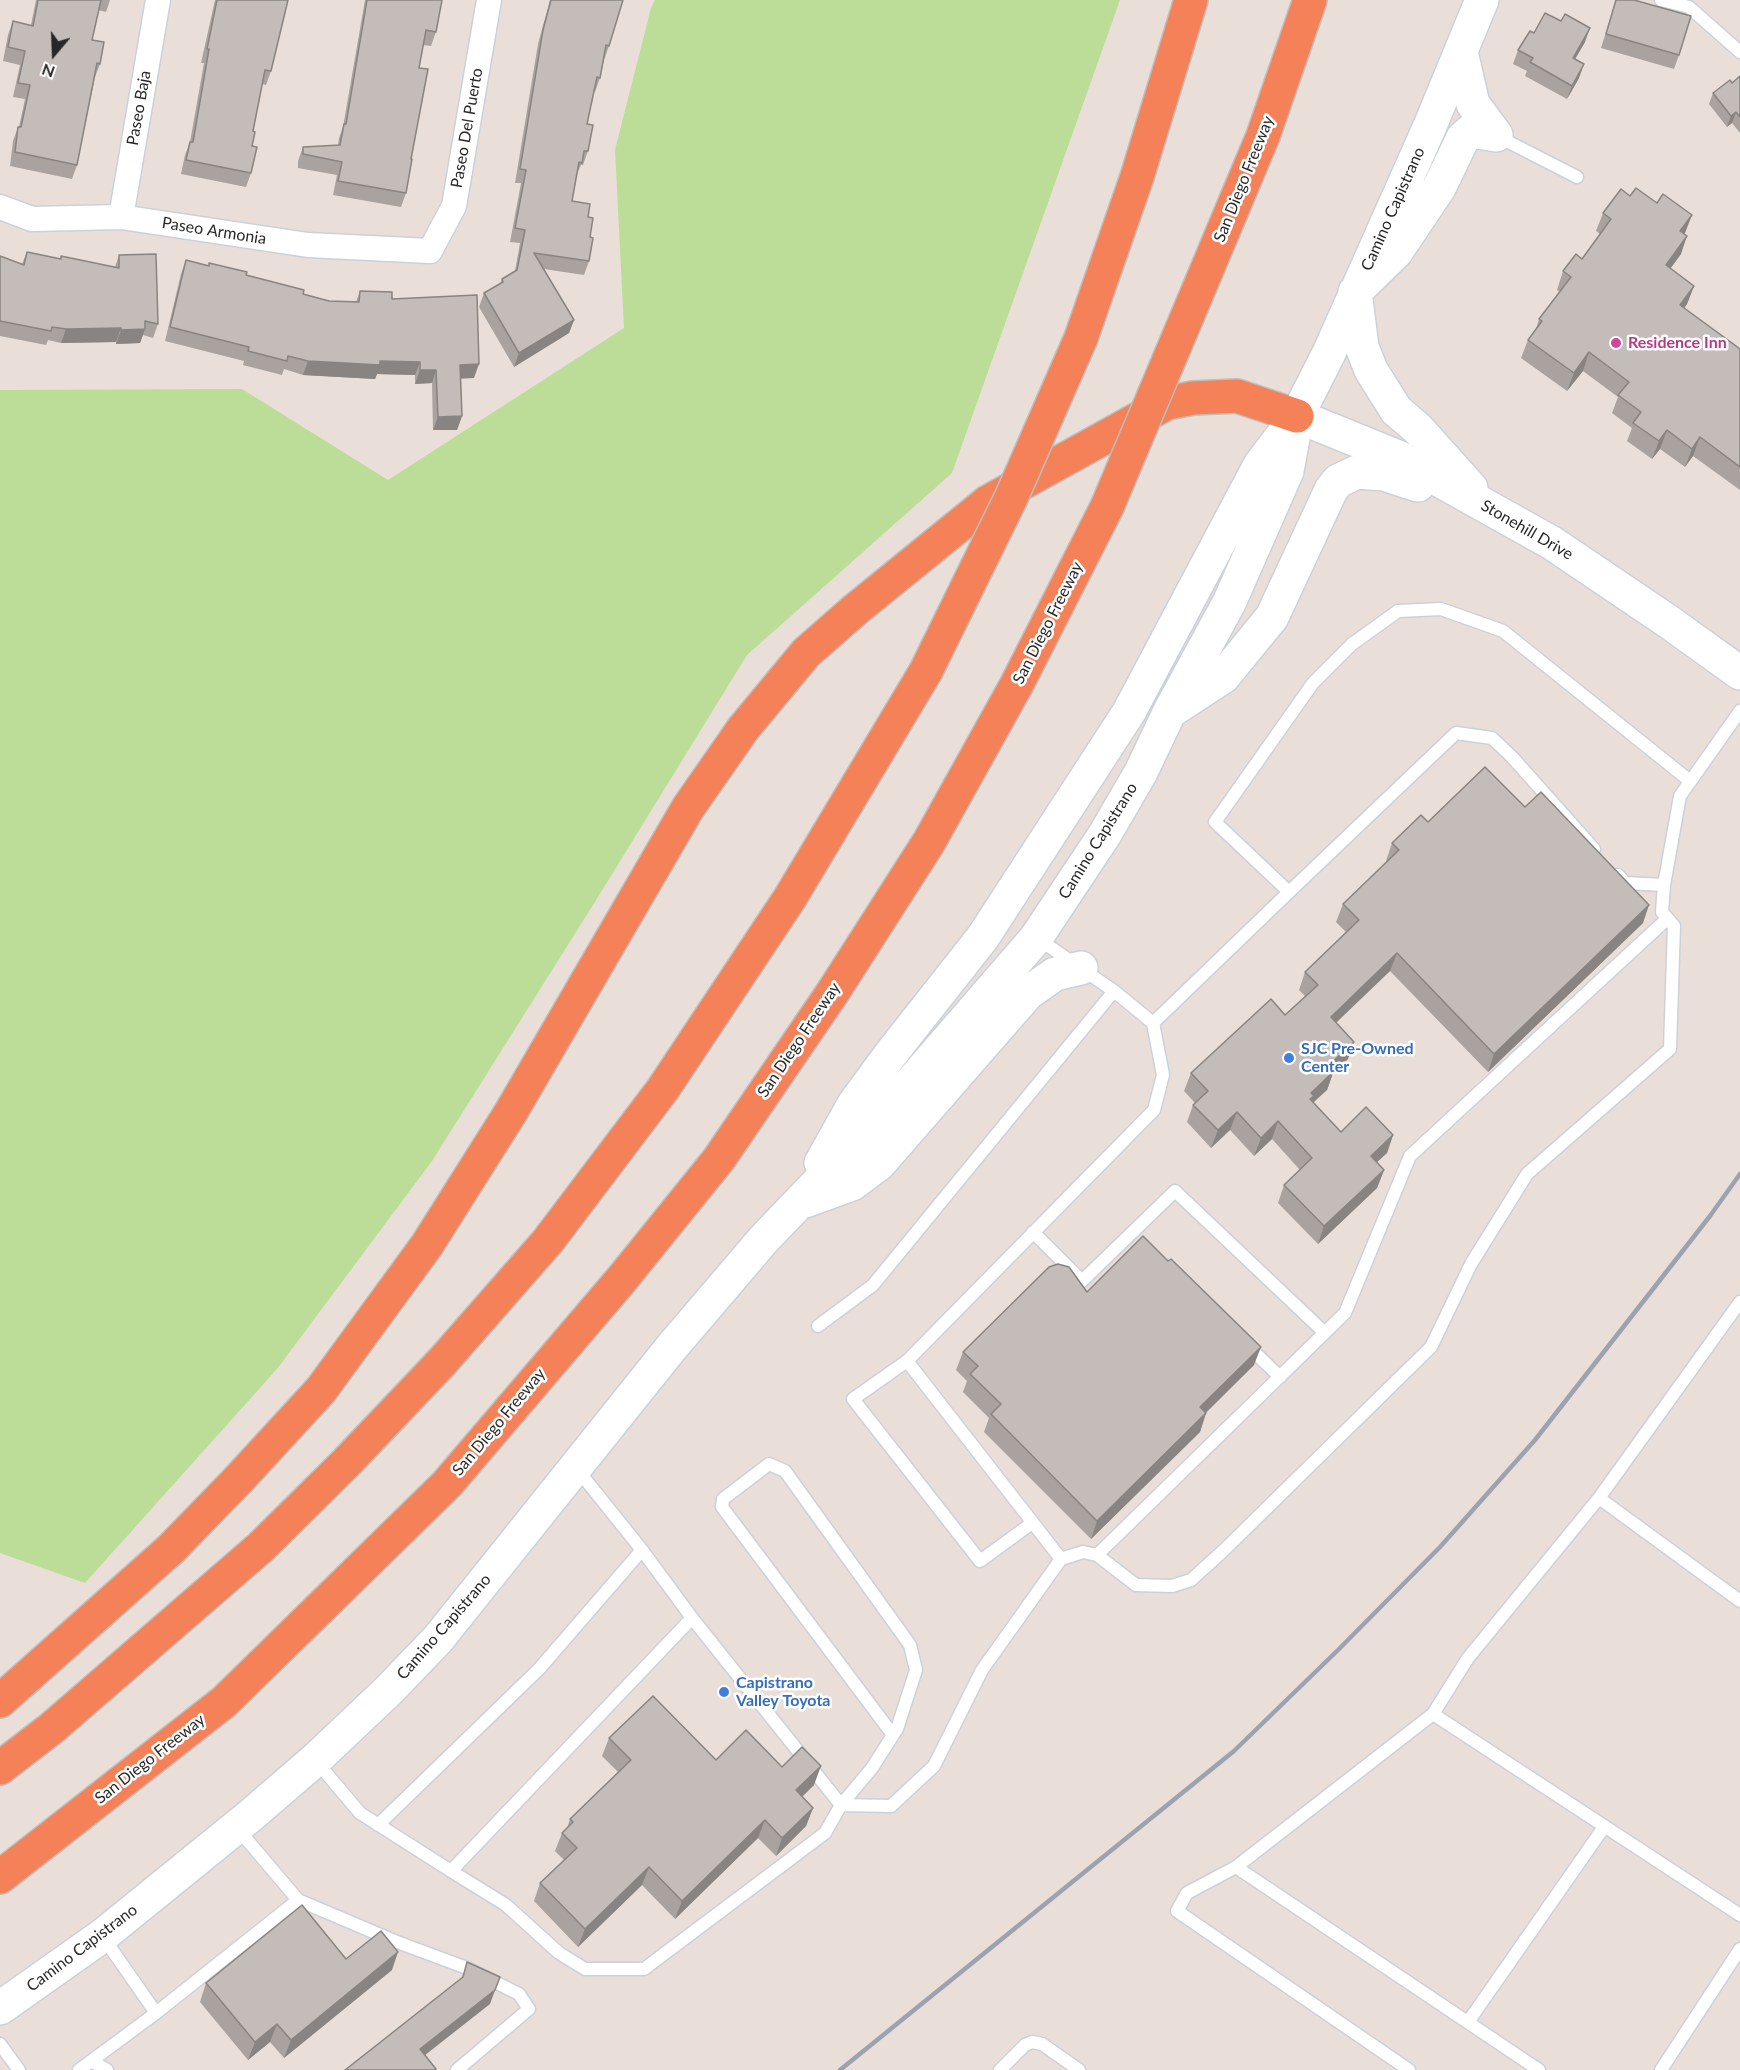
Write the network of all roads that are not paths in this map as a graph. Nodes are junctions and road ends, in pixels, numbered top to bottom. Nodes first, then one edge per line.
1 (158, 0) edge
2 (489, 0) edge
3 (1191, 0) edge
4 (1310, 0) edge
5 (1482, 0) edge
6 (1661, 0) edge
7 (1461, 52) junction
8 (1740, 52) edge
9 (1496, 135) junction
10 (1577, 177) dead end
11 (0, 207) edge
12 (121, 217) junction
13 (430, 251) joint
14 (1355, 292) junction
15 (1297, 416) junction
16 (1491, 510) junction
17 (1740, 673) edge
18 (1170, 711) junction
19 (1740, 711) edge
20 (1129, 712) junction
21 (1690, 781) junction
22 (1664, 885) junction
23 (1289, 892) junction
24 (1667, 918) junction
25 (1036, 938) junction
26 (1081, 968) junction
27 (1114, 991) junction
28 (1153, 1023) junction
29 (833, 1141) junction
30 (798, 1204) junction
31 (1033, 1232) junction
32 (1740, 1302) edge
33 (818, 1326) dead end
34 (1325, 1333) junction
35 (1239, 1337) edge
36 (907, 1361) junction
37 (1280, 1377) junction
38 (575, 1467) junction
39 (1599, 1498) junction
40 (1032, 1523) junction
41 (642, 1550) junction
42 (1097, 1555) junction
43 (1061, 1559) junction
44 (1740, 1601) edge
45 (692, 1618) junction
46 (0, 1701) edge
47 (1433, 1714) junction
48 (893, 1735) junction
49 (315, 1760) junction
50 (0, 1768) edge
51 (841, 1805) junction
52 (378, 1825) junction
53 (236, 1827) junction
54 (1604, 1827) junction
55 (1236, 1867) junction
56 (451, 1871) junction
57 (0, 1877) edge
58 (298, 1900) junction
59 (1740, 1916) edge
60 (1740, 1921) edge
61 (102, 1936) junction
62 (1740, 1949) edge
63 (0, 2008) edge
64 (156, 2013) junction
65 (1468, 2022) junction
66 (0, 2044) edge
67 (91, 2061) junction
68 (19, 2070) edge
69 (79, 2070) edge
70 (107, 2070) edge
71 (458, 2070) edge
72 (1000, 2070) edge
73 (1079, 2070) edge
74 (1409, 2070) edge
75 (1539, 2070) edge
76 (1661, 2070) edge

1 - 12 street, Paseo Baja
2 - 13 street, Paseo Del Puerto
3 - 50 highway, bridge
4 - 57 highway, San Diego Freeway, bridge
5 - 7 main road, Camino Capistrano
6 - 8 lane
7 - 9 main road
7 - 14 main road, Camino Capistrano
9 - 10 lane
9 - 14 main road
11 - 12 street, Paseo Armonia
12 - 13 street, Paseo Armonia
14 - 15 main road, Camino Capistrano
14 - 16 main road
15 - 16 main road, Stonehill Drive
15 - 18 main road, Camino Capistrano
15 - 20 main road, Camino Capistrano
15 - 46 highway
16 - 17 main road, Stonehill Drive
16 - 18 main road
18 - 25 main road, Camino Capistrano
19 - 21 lane
20 - 25 main road
20 - 29 main road, Camino Capistrano
21 - 22 lane
21 - 23 lane
22 - 23 lane
22 - 24 lane
23 - 28 lane
24 - 34 lane
24 - 42 lane
25 - 26 lane
25 - 29 main road
25 - 30 main road, Camino Capistrano
26 - 27 lane
26 - 30 main road
27 - 28 lane
27 - 33 lane
28 - 31 lane
29 - 30 main road, Camino Capistrano
30 - 38 main road, Camino Capistrano
31 - 34 lane
31 - 36 lane
32 - 39 lane
34 - 37 lane
35 - 37 lane
36 - 40 lane
36 - 40 lane
37 - 42 lane
38 - 41 lane
38 - 49 main road, Camino Capistrano
39 - 44 lane
39 - 47 lane
40 - 43 lane
41 - 45 lane
41 - 52 lane
42 - 43 lane
43 - 51 lane
45 - 51 lane
45 - 56 lane
47 - 54 lane
47 - 55 lane
48 - 48 lane
48 - 51 lane
49 - 52 lane
49 - 53 main road, Camino Capistrano
51 - 56 lane
52 - 56 lane
53 - 58 lane
53 - 61 main road, Camino Capistrano
54 - 59 lane
54 - 65 lane
55 - 65 lane
55 - 74 lane
58 - 64 lane
58 - 71 lane
59 - 60 lane
61 - 63 main road, Camino Capistrano
61 - 64 lane
62 - 76 lane
64 - 67 lane
65 - 75 lane
66 - 68 lane
67 - 69 lane
67 - 70 lane
72 - 73 lane

